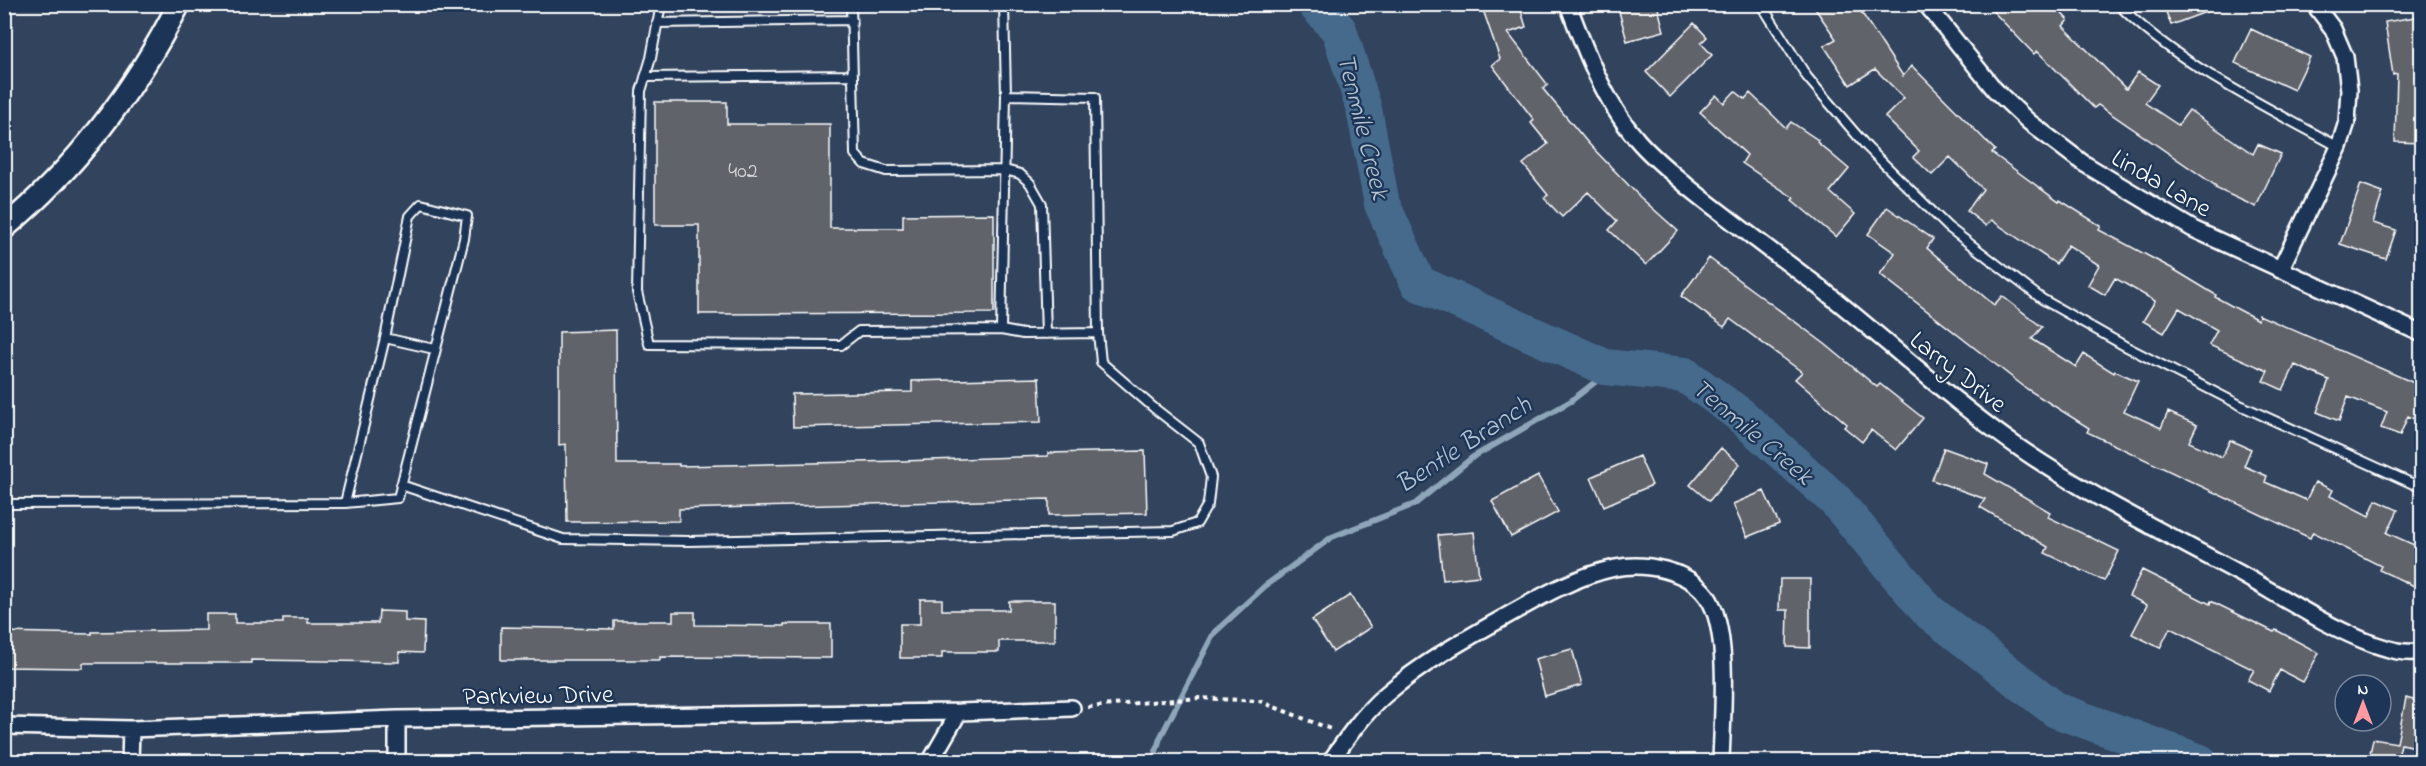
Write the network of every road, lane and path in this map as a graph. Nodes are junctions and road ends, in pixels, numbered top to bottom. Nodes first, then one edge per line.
1 (179, 4) edge
2 (660, 4) edge
3 (851, 4) edge
4 (1004, 4) edge
5 (1568, 4) edge
6 (1761, 4) edge
7 (1926, 4) edge
8 (2118, 4) edge
9 (2314, 4) edge
10 (852, 20) junction
11 (657, 23) junction
12 (853, 75) junction
13 (645, 77) junction
14 (1006, 95) junction
15 (2339, 147) junction
16 (1005, 170) junction
17 (4, 228) edge
18 (2280, 270) junction
19 (1001, 330) junction
20 (1098, 333) junction
21 (1046, 334) junction
22 (2421, 334) edge
23 (385, 338) junction
24 (434, 349) junction
25 (401, 485) junction
26 (2421, 488) edge
27 (345, 503) junction
28 (4, 504) edge
29 (2421, 651) edge
30 (1072, 708) joint
31 (959, 712) junction
32 (397, 719) junction
33 (4, 726) edge
34 (130, 729) junction
35 (1349, 736) junction
36 (130, 762) edge
37 (397, 762) edge
38 (930, 762) edge
39 (1330, 762) edge
40 (1722, 762) edge

1 - 17 street
2 - 11 lane
3 - 10 lane
4 - 14 lane
5 - 29 street, Larry Drive
6 - 26 lane
7 - 18 street, Linda Lane
8 - 15 lane
9 - 15 street
10 - 11 lane
10 - 12 lane
11 - 13 lane
12 - 13 lane
12 - 16 lane
13 - 19 lane
14 - 16 lane
14 - 20 lane
15 - 18 street
16 - 19 lane
16 - 21 lane
18 - 22 street, Linda Lane
19 - 21 lane
20 - 21 lane
20 - 25 lane
23 - 24 lane
23 - 24 lane
23 - 27 lane
24 - 25 lane
25 - 27 lane
27 - 28 lane
30 - 31 street, Parkview Drive
30 - 35 path
31 - 32 street, Parkview Drive
31 - 38 street
32 - 34 street, Parkview Drive
32 - 37 street
33 - 34 street, Parkview Drive
34 - 36 street
35 - 39 street
35 - 40 street

